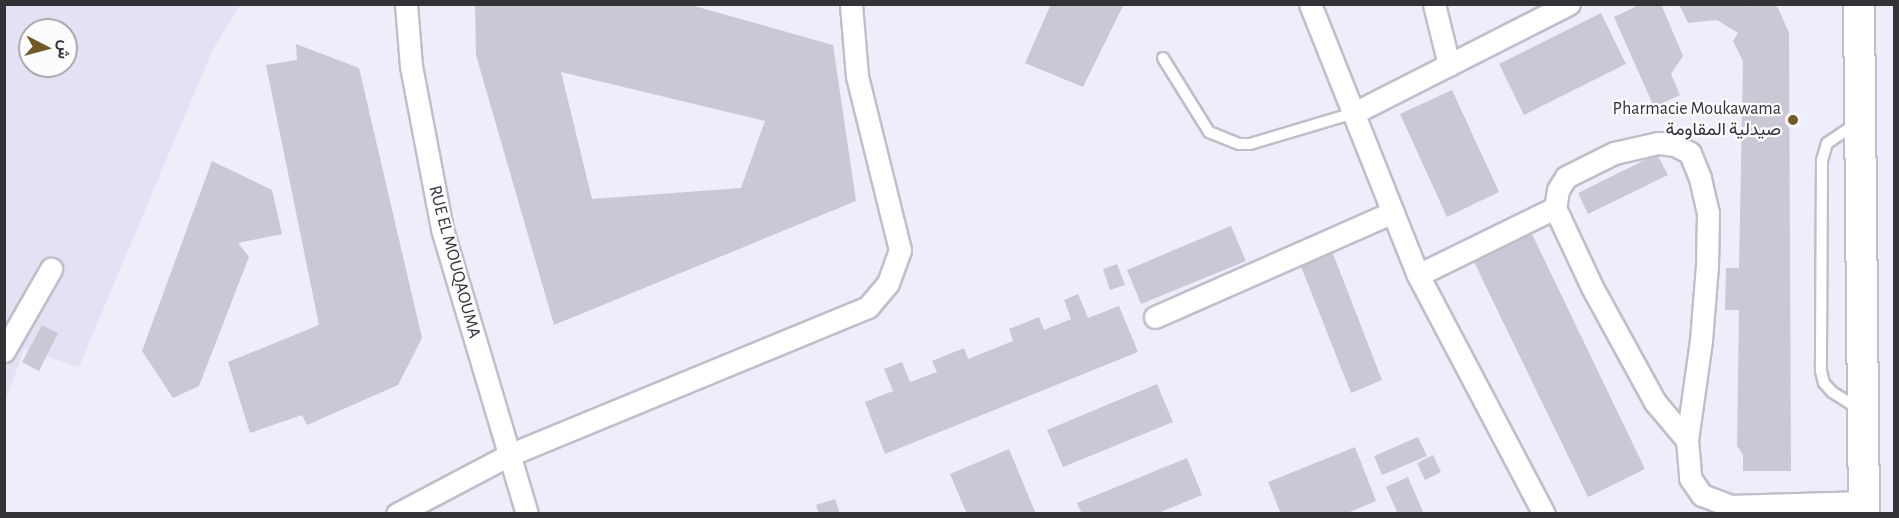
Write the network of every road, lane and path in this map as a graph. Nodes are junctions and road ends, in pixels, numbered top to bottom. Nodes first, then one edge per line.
1 (406, 4) edge
2 (850, 4) edge
3 (1310, 4) edge
4 (1434, 4) edge
5 (1569, 4) edge
6 (1859, 4) edge
7 (1163, 58) dead end
8 (1449, 65) junction
9 (1354, 112) junction
10 (1860, 121) junction
11 (1555, 208) junction
12 (1393, 212) junction
13 (51, 269) dead end
14 (1418, 275) junction
15 (1155, 317) dead end
16 (4, 351) edge
17 (1863, 411) junction
18 (1687, 440) junction
19 (509, 455) junction
20 (1864, 508) edge
21 (397, 513) edge
22 (527, 513) edge
23 (1544, 513) edge

1 - 19 street, RUE EL MOUQAOUMA
2 - 19 street
3 - 9 street
4 - 8 street
5 - 8 street
6 - 10 main road
7 - 9 lane
8 - 9 street
9 - 12 street
10 - 17 main road
10 - 17 lane
11 - 14 street
11 - 18 street
11 - 18 street
12 - 14 street
12 - 15 street
13 - 16 street
14 - 23 street
17 - 20 main road
18 - 20 street
19 - 21 street
19 - 22 street, RUE EL MOUQAOUMA

